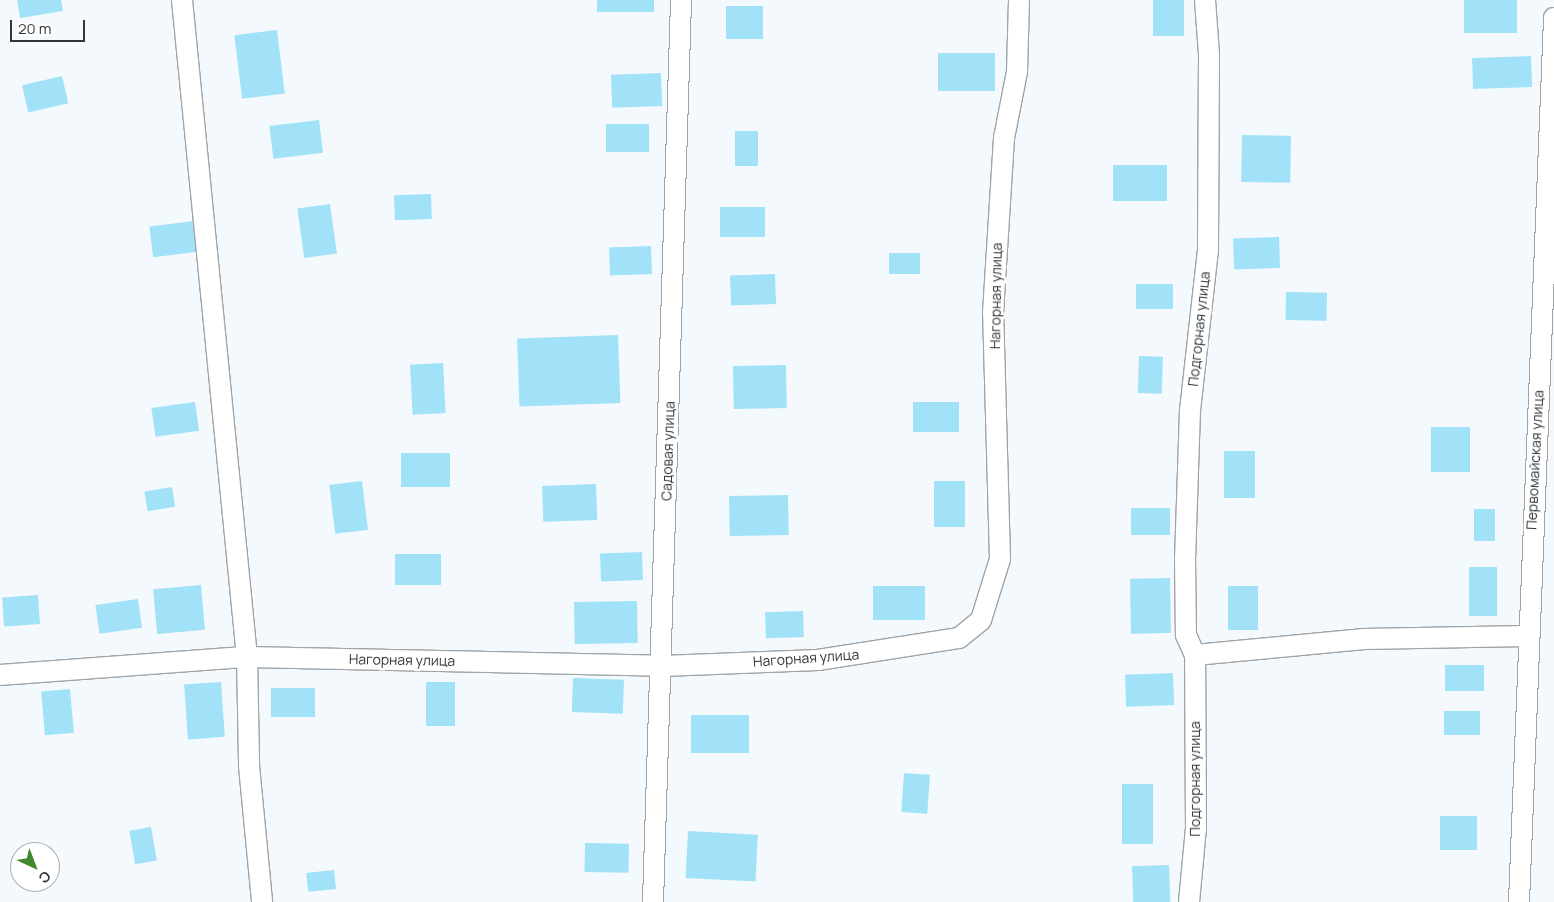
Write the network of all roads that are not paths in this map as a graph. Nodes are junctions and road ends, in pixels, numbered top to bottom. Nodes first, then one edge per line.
1 (182, 0) edge
2 (681, 0) edge
3 (1019, 0) edge
4 (1205, 0) edge
5 (1554, 18) edge
6 (1526, 636) junction
7 (1195, 655) junction
8 (247, 656) junction
9 (662, 666) junction
10 (0, 675) edge
11 (262, 902) edge
12 (653, 902) edge
13 (1189, 902) edge
14 (1519, 902) edge

1 - 8 street
2 - 9 street, Садовая улица
3 - 9 street, Нагорная улица
4 - 7 street, Подгорная улица
5 - 6 street, Первомайская улица
6 - 7 street
6 - 14 street, Первомайская улица
7 - 13 street, Подгорная улица
8 - 9 street, Нагорная улица
8 - 10 street, Нагорная улица
8 - 11 street
9 - 12 street, Садовая улица

